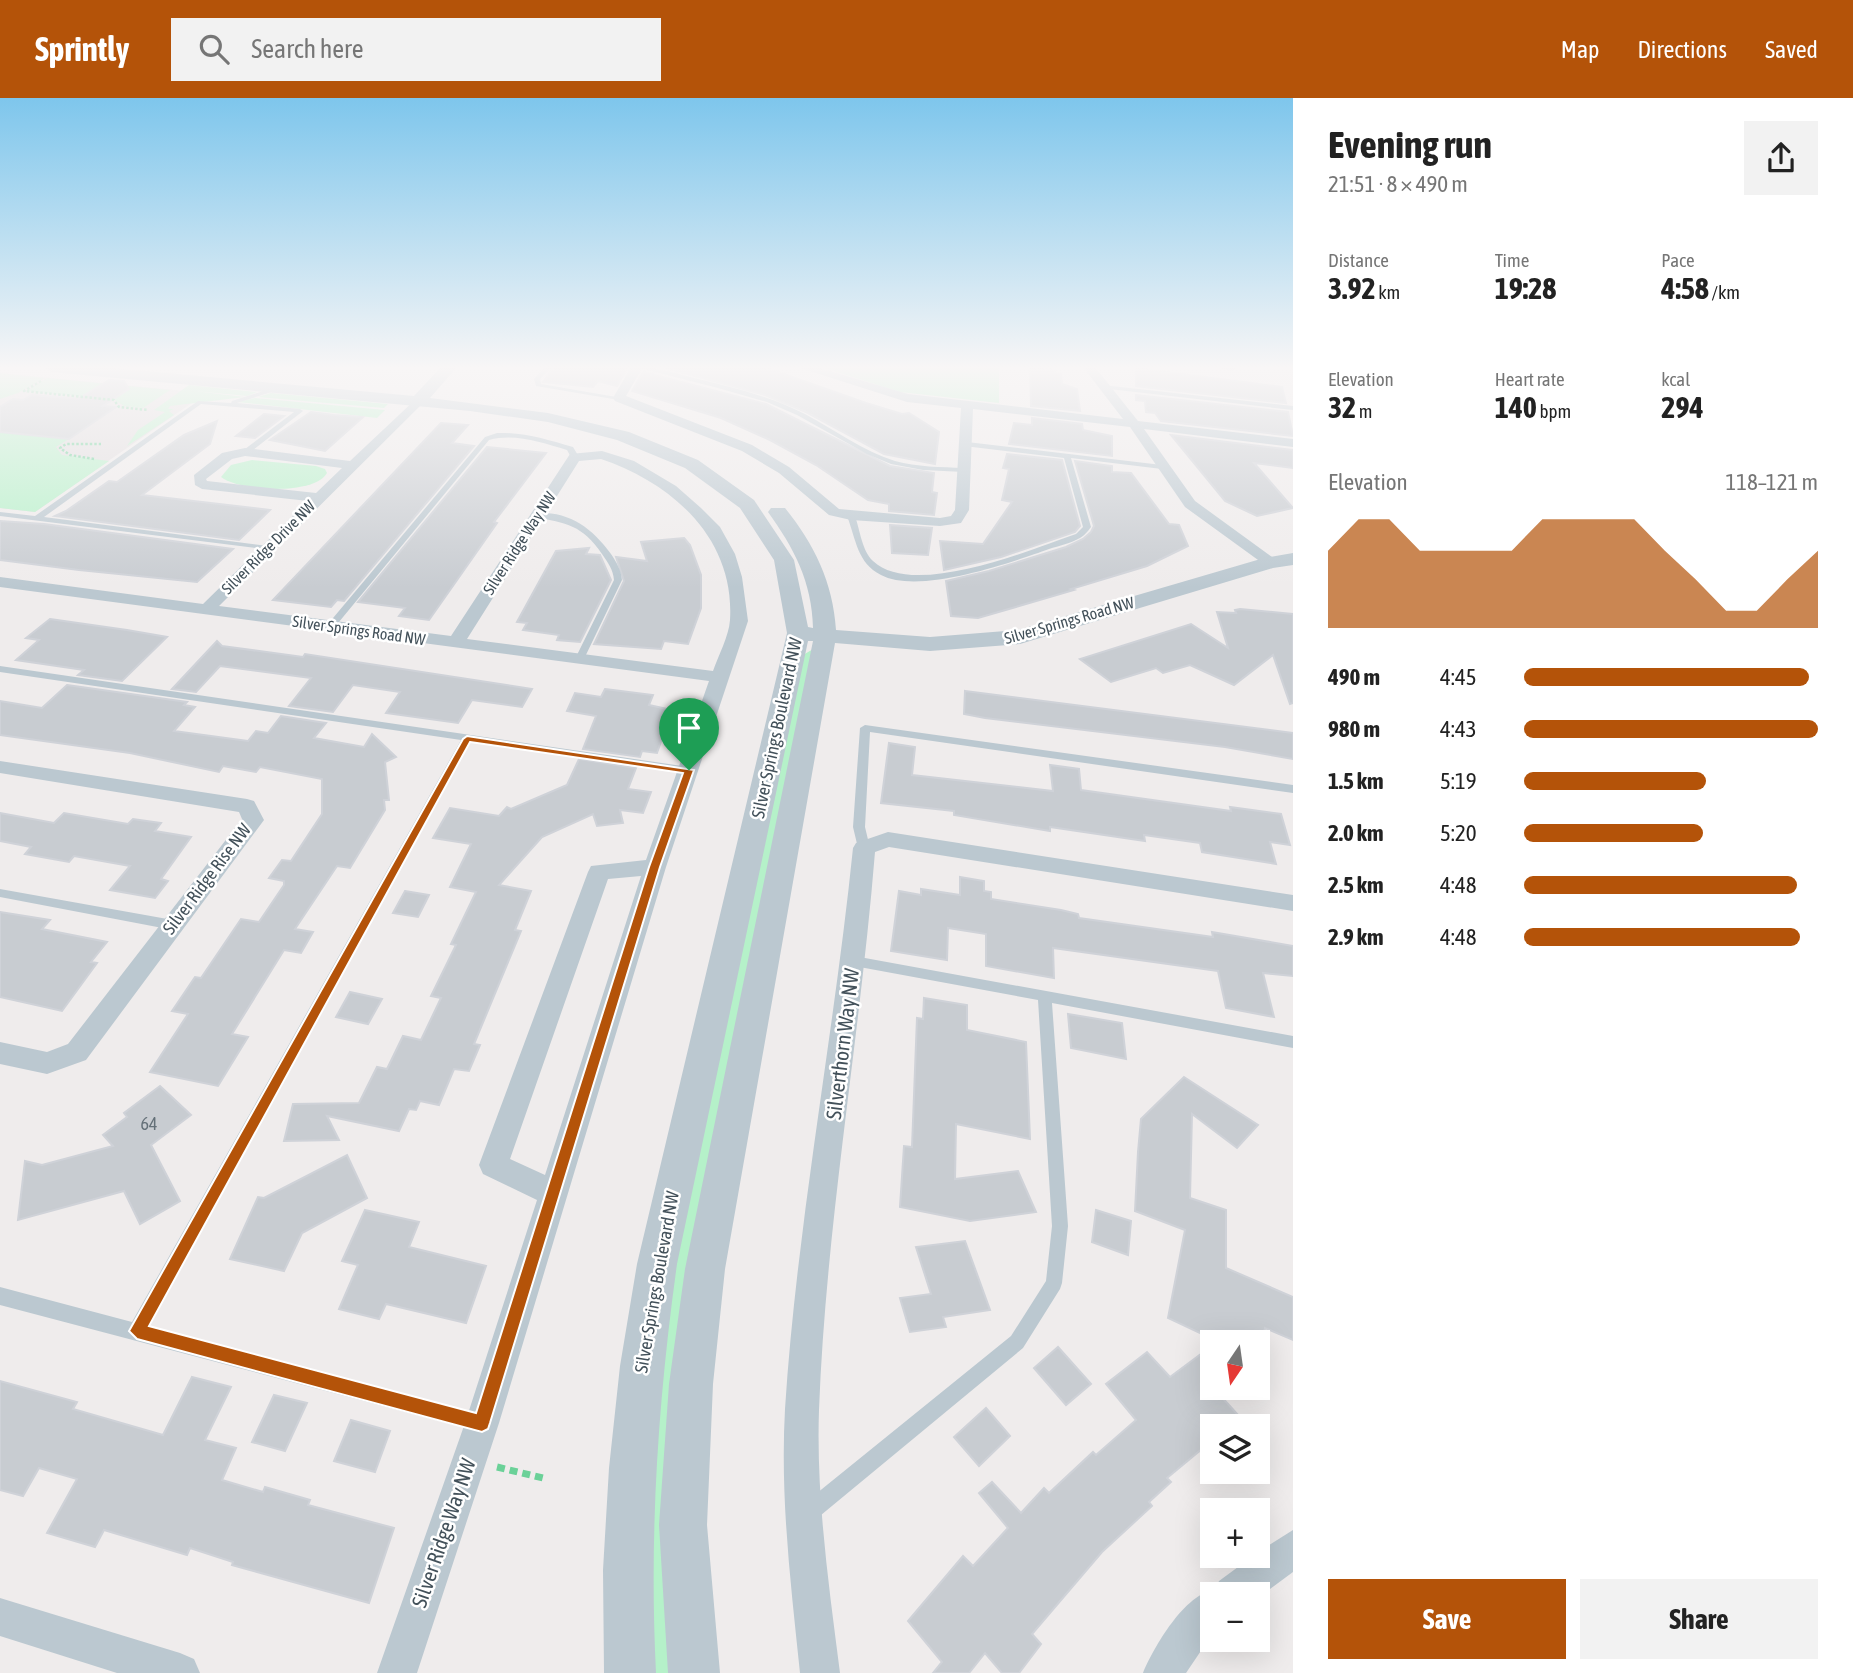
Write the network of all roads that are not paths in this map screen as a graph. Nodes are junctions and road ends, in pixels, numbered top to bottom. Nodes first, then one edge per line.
1 (146, 440) edge
2 (260, 440) edge
3 (377, 440) edge
4 (485, 440) edge
5 (542, 440) edge
6 (636, 440) edge
7 (665, 440) edge
8 (728, 440) edge
9 (852, 440) edge
10 (967, 440) edge
11 (1145, 440) edge
12 (1272, 440) edge
13 (1293, 443) edge
14 (967, 444) junction
15 (245, 452) junction
16 (575, 457) junction
17 (1067, 458) junction
18 (352, 465) junction
19 (1162, 467) junction
20 (964, 470) junction
21 (318, 498) junction
22 (0, 514) edge
23 (537, 515) junction
24 (850, 516) junction
25 (36, 519) junction
26 (268, 548) junction
27 (1282, 560) edge
28 (0, 582) edge
29 (206, 610) junction
30 (331, 626) junction
31 (811, 635) junction
32 (455, 643) junction
33 (580, 659) junction
34 (0, 669) edge
35 (717, 677) junction
36 (467, 739) junction
37 (0, 767) edge
38 (689, 770) junction
39 (1293, 789) edge
40 (864, 848) junction
41 (655, 867) junction
42 (0, 893) edge
43 (1293, 903) edge
44 (173, 925) junction
45 (854, 961) junction
46 (1045, 998) junction
47 (1293, 1042) edge
48 (0, 1053) edge
49 (553, 1193) junction
50 (0, 1296) edge
51 (137, 1331) junction
52 (482, 1423) junction
53 (803, 1518) junction
54 (1293, 1549) edge
55 (1248, 1582) edge
56 (1200, 1617) edge
57 (0, 1618) edge
58 (180, 1673) edge
59 (397, 1673) edge
60 (630, 1673) edge
61 (694, 1673) edge
62 (820, 1673) edge
63 (1163, 1673) edge

1 - 25 lane
2 - 15 lane
3 - 18 street, Silver Ridge Drive NW
4 - 30 lane
5 - 16 lane
6 - 31 street, Silver Springs Boulevard NW
7 - 31 street, Silver Springs Boulevard NW
8 - 24 street
9 - 20 lane
10 - 14 street
11 - 19 street
12 - 13 street
14 - 17 lane
14 - 20 street
15 - 18 street
15 - 21 street
16 - 23 street, Silver Ridge Way NW
16 - 35 street, Silver Ridge Way NW
17 - 19 lane
17 - 24 lane
18 - 21 street, Silver Ridge Drive NW
19 - 27 street
20 - 24 street
21 - 26 street, Silver Ridge Drive NW
22 - 25 lane
23 - 32 street, Silver Ridge Way NW
23 - 33 lane
25 - 26 lane
26 - 29 street, Silver Ridge Drive NW
27 - 31 street, Silver Springs Road NW
28 - 29 street, Silver Springs Road NW
29 - 30 street, Silver Springs Road NW
30 - 32 street, Silver Springs Road NW
31 - 60 street, Silver Springs Boulevard NW
31 - 61 street, Silver Springs Boulevard NW
32 - 33 street, Silver Springs Road NW
33 - 35 street, Silver Springs Road NW
34 - 36 lane
35 - 38 street, Silver Ridge Way NW
36 - 38 lane
36 - 51 lane
37 - 44 street, Silver Ridge Rise NW
38 - 41 street, Silver Ridge Way NW
39 - 40 lane
40 - 43 street
40 - 45 street, Silverthorn Way NW
41 - 49 street, Silver Ridge Way NW
41 - 49 street
42 - 44 lane
44 - 48 street, Silver Ridge Rise NW
45 - 46 lane
45 - 53 street, Silverthorn Way NW
46 - 47 lane
46 - 53 lane
49 - 52 street, Silver Ridge Way NW
50 - 51 lane
51 - 52 lane
52 - 59 street, Silver Ridge Way NW
53 - 62 street, Silverthorn Way NW
54 - 55 street
56 - 63 street
57 - 58 street

